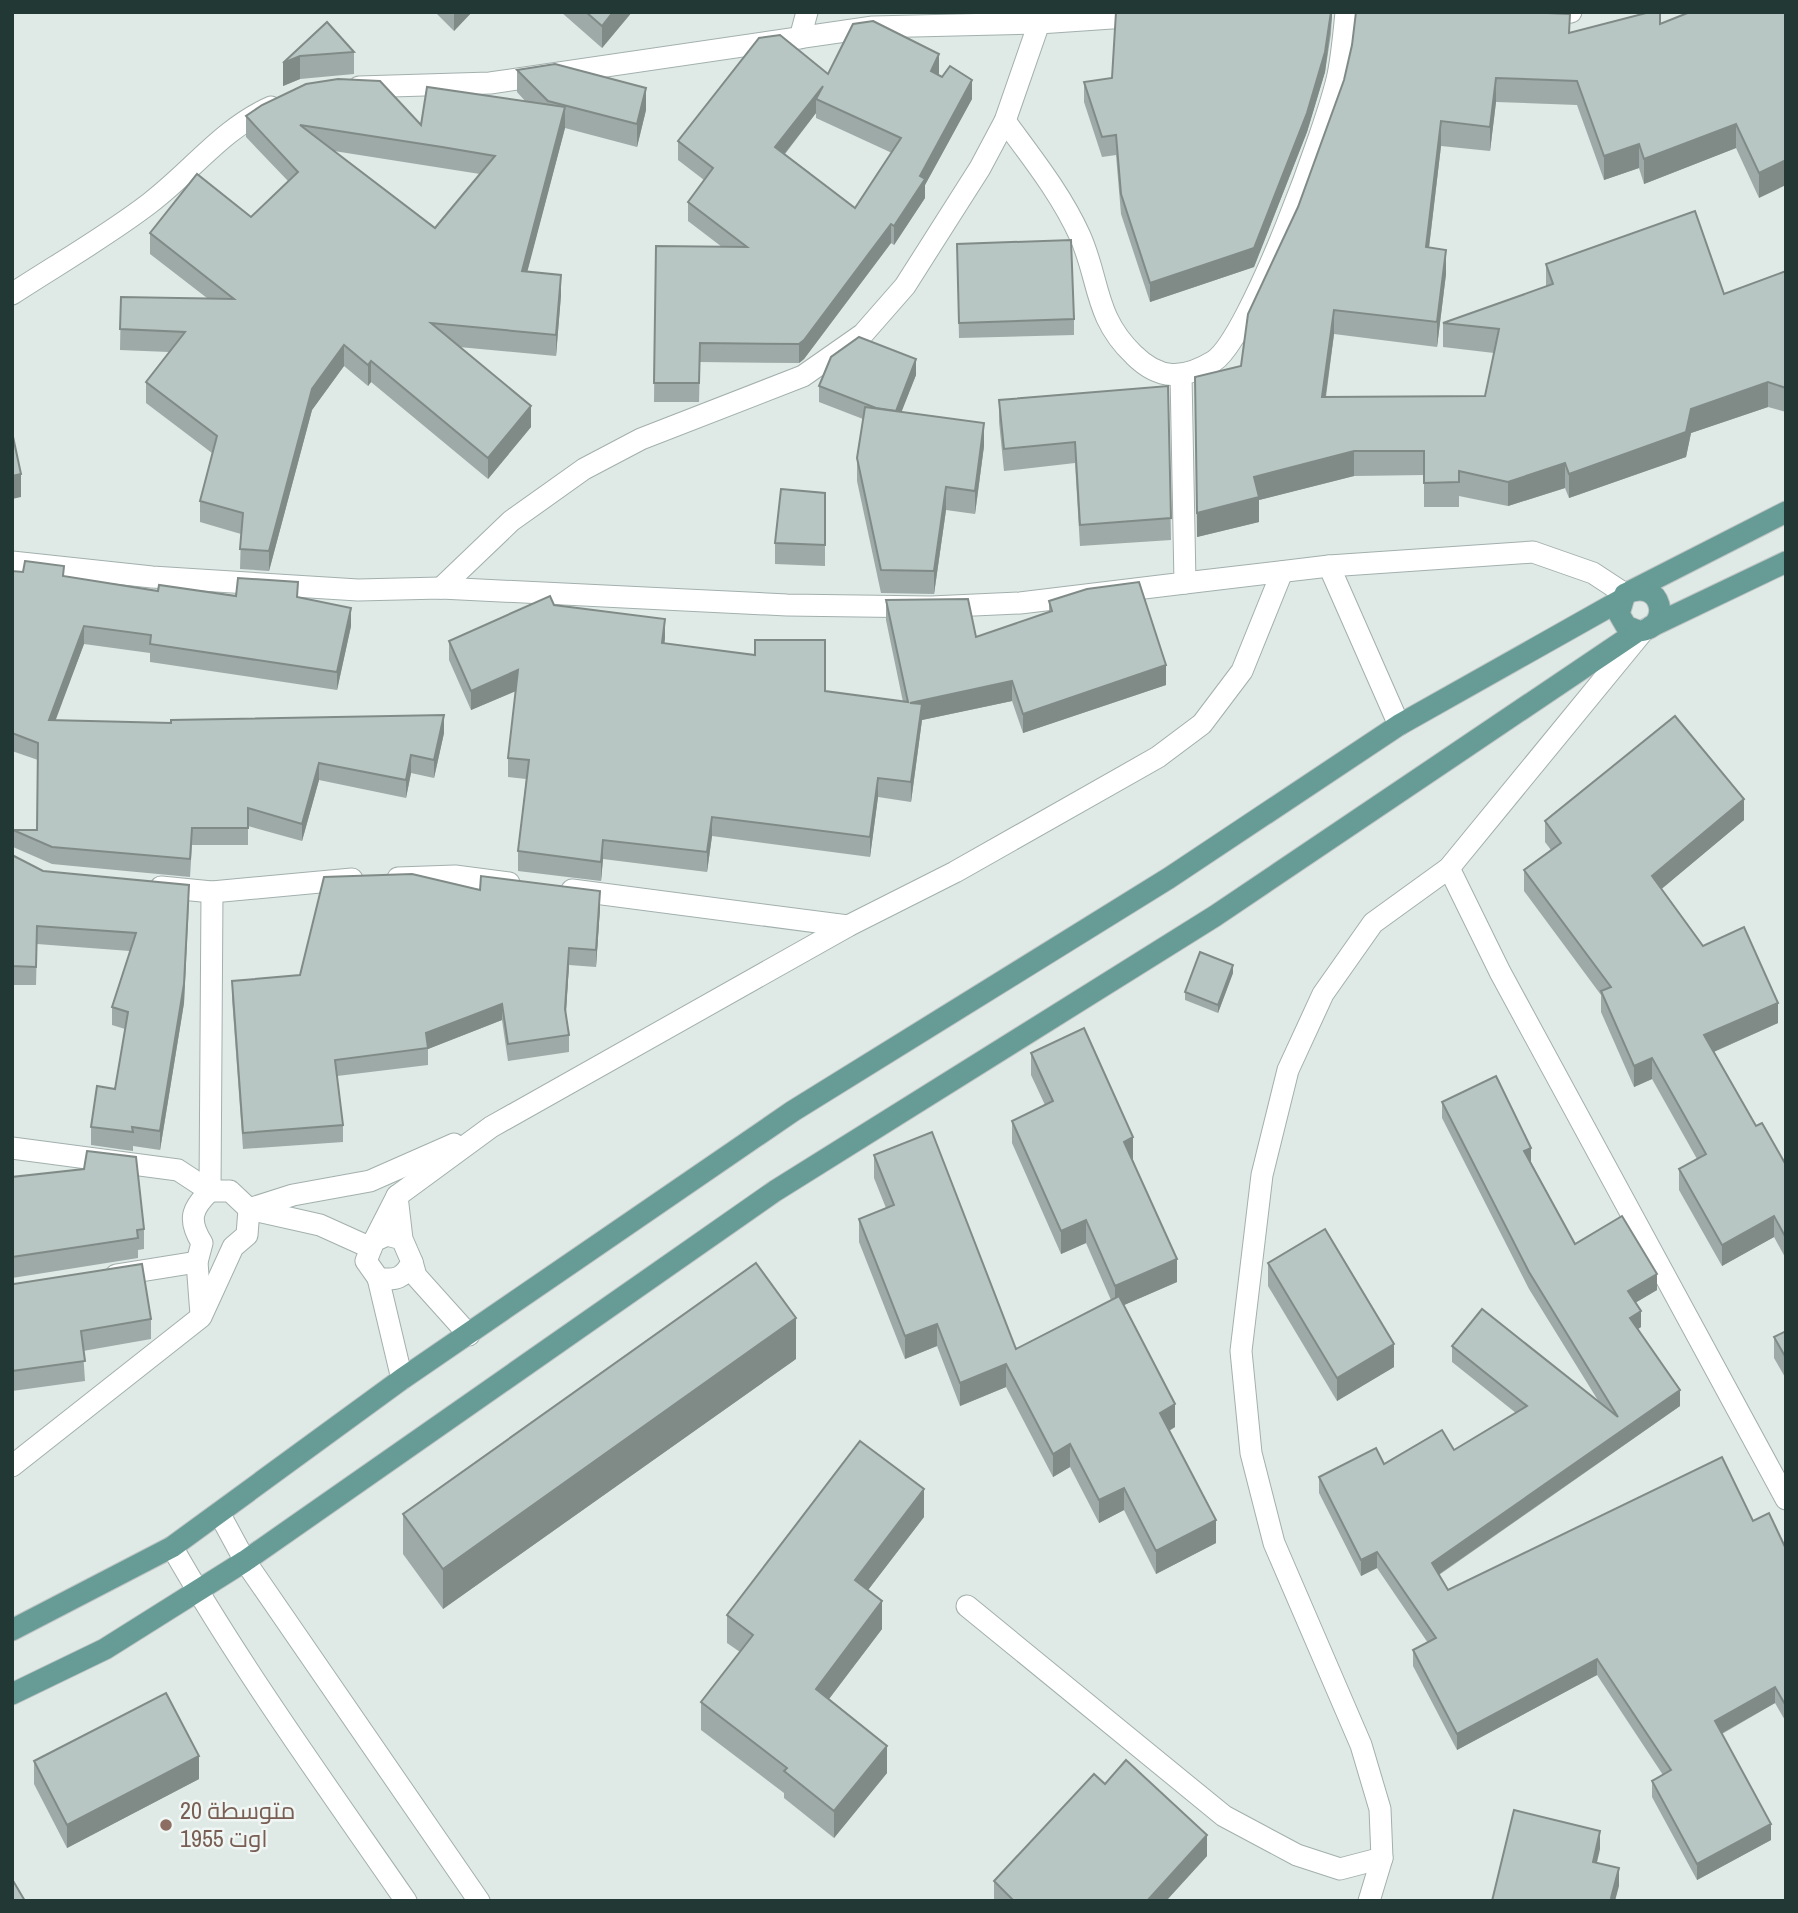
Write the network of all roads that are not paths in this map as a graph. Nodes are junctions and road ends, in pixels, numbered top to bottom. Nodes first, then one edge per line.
1 (807, 12) edge
2 (1199, 12) edge
3 (1346, 12) edge
4 (1571, 12) edge
5 (1509, 18) edge
6 (1039, 23) junction
7 (800, 38) junction
8 (337, 87) edge
9 (290, 98) edge
10 (1005, 121) junction
11 (12, 294) edge
12 (1181, 375) junction
13 (1786, 512) edge
14 (12, 562) edge
15 (1786, 562) edge
16 (1329, 566) junction
17 (1282, 572) junction
18 (1185, 583) junction
19 (441, 588) junction
20 (1626, 595) junction
21 (1644, 629) junction
22 (1399, 725) junction
23 (1449, 868) junction
24 (136, 884) edge
25 (528, 885) edge
26 (554, 888) edge
27 (212, 892) junction
28 (848, 926) junction
29 (491, 1127) junction
30 (12, 1148) edge
31 (211, 1191) junction
32 (397, 1196) junction
33 (249, 1209) junction
34 (402, 1239) junction
35 (372, 1245) junction
36 (233, 1247) junction
37 (199, 1252) junction
38 (412, 1262) junction
39 (378, 1278) junction
40 (91, 1279) edge
41 (201, 1317) junction
42 (469, 1335) junction
43 (402, 1379) junction
44 (12, 1466) edge
45 (1786, 1499) edge
46 (219, 1513) junction
47 (173, 1547) junction
48 (245, 1561) junction
49 (197, 1590) junction
50 (967, 1606) dead end
51 (12, 1630) edge
52 (12, 1694) edge
53 (1382, 1858) junction
54 (406, 1901) edge
55 (479, 1901) edge
56 (1370, 1901) edge

1 - 7 street
2 - 6 street
3 - 12 street
4 - 5 street
6 - 7 street
6 - 10 street
7 - 8 street
9 - 11 street
10 - 12 street
10 - 19 street
12 - 18 street
13 - 20 main road
14 - 19 street
15 - 21 main road
16 - 17 street
16 - 20 street
16 - 22 street
17 - 18 street
17 - 28 street
18 - 19 street
20 - 21 main road
20 - 21 main road
20 - 22 main road
21 - 23 street
21 - 48 main road
22 - 42 main road
23 - 45 street
23 - 53 street
24 - 27 street
25 - 27 street
26 - 28 street
27 - 31 street
28 - 29 street
29 - 32 street
29 - 33 street
30 - 31 street
31 - 33 street
31 - 37 street
32 - 34 street
32 - 35 street
33 - 35 street
33 - 36 street
34 - 35 street
34 - 38 street
35 - 39 street
36 - 37 street
36 - 41 street
37 - 40 street
37 - 41 street
38 - 39 street
38 - 42 street
39 - 43 street
41 - 44 street
42 - 43 main road
43 - 46 main road
46 - 47 main road
46 - 48 street
47 - 49 street
47 - 51 main road
48 - 49 main road
48 - 55 street
49 - 52 main road
49 - 54 street
50 - 53 street
53 - 56 street

